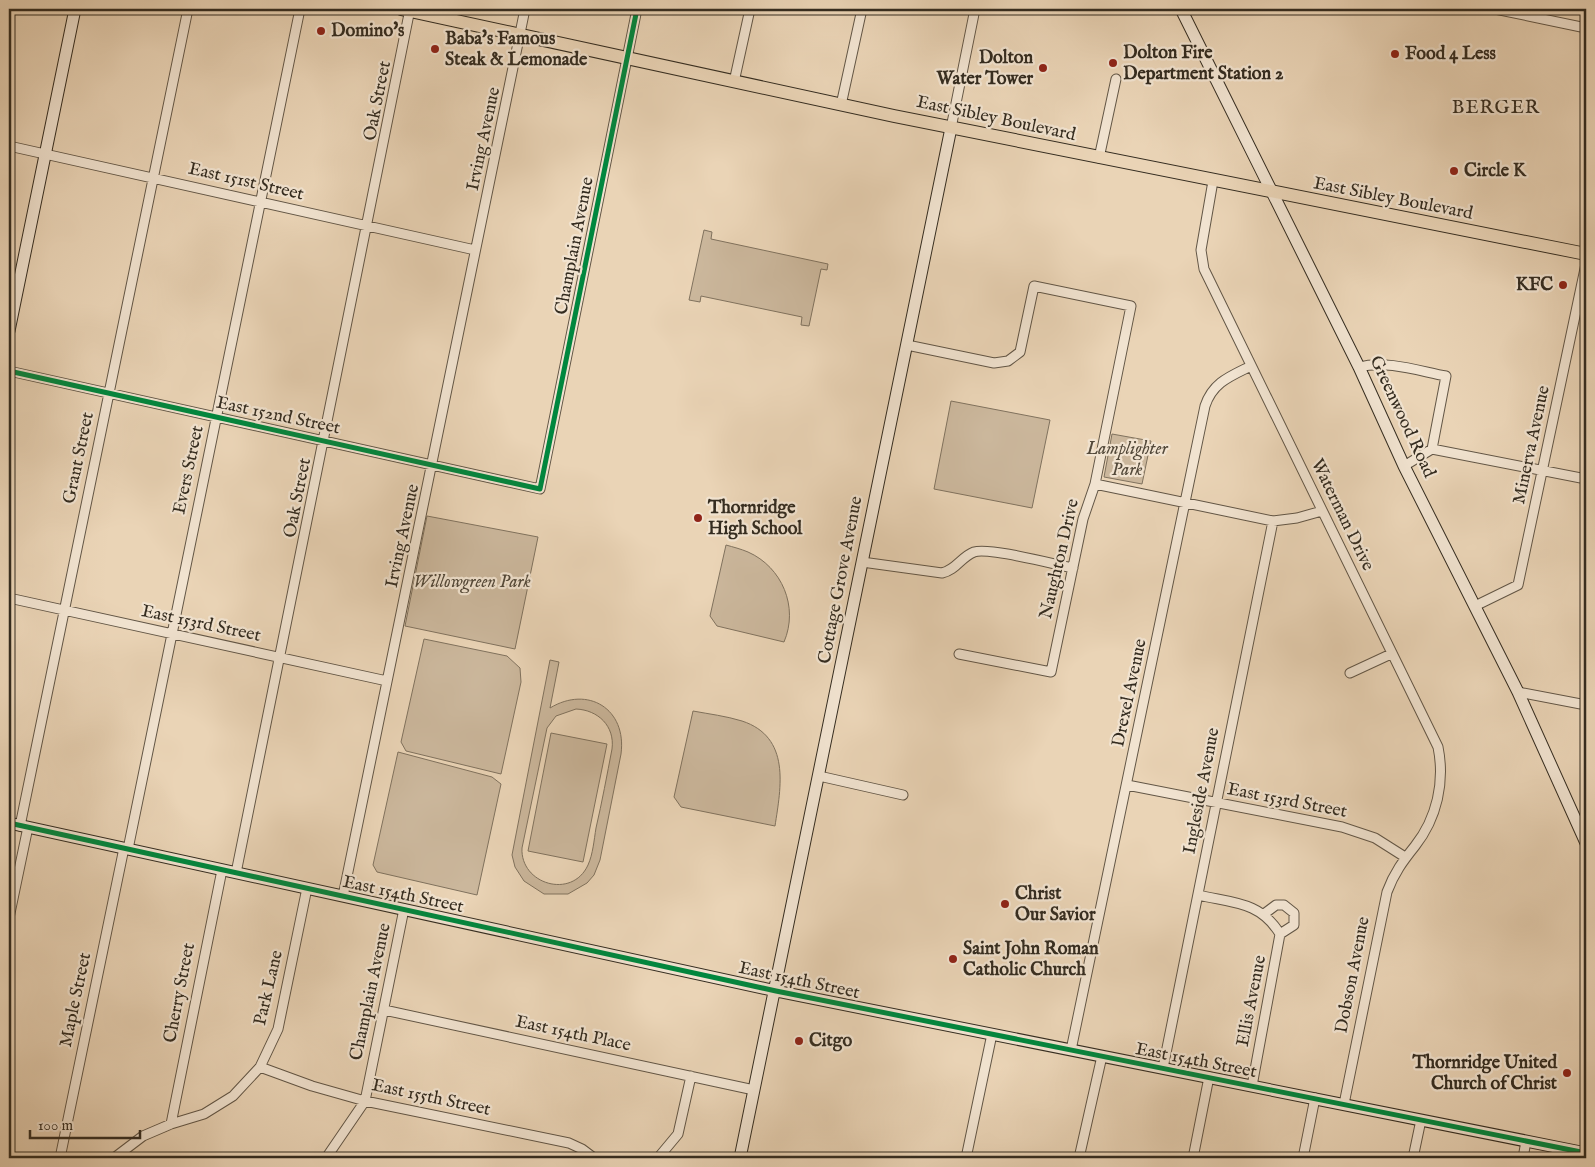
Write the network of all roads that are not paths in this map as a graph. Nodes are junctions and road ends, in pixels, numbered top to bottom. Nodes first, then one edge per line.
1 (75, 9) edge
2 (188, 9) edge
3 (300, 9) edge
4 (407, 9) edge
5 (525, 9) edge
6 (637, 9) edge
7 (750, 9) edge
8 (862, 9) edge
9 (975, 9) edge
10 (1181, 9) edge
11 (1494, 9) edge
12 (1541, 13) edge
13 (1586, 28) edge
14 (520, 35) junction
15 (627, 59) junction
16 (1116, 79) dead end
17 (734, 82) junction
18 (841, 105) junction
19 (951, 128) junction
20 (9, 146) edge
21 (45, 154) junction
22 (1099, 158) junction
23 (153, 178) junction
24 (1214, 181) junction
25 (1272, 192) junction
26 (260, 202) junction
27 (367, 226) junction
28 (475, 250) junction
29 (1586, 254) edge
30 (1586, 264) edge
31 (9, 331) edge
32 (906, 345) junction
33 (1251, 366) junction
34 (1359, 367) junction
35 (9, 371) edge
36 (109, 394) junction
37 (216, 417) junction
38 (323, 441) junction
39 (1432, 449) junction
40 (431, 464) junction
41 (1404, 466) junction
42 (1544, 470) junction
43 (1586, 479) edge
44 (1095, 484) junction
45 (540, 489) joint
46 (1186, 502) junction
47 (1322, 511) junction
48 (1273, 521) junction
49 (862, 562) junction
50 (1073, 568) junction
51 (9, 598) edge
52 (1475, 606) junction
53 (64, 610) junction
54 (172, 634) junction
55 (959, 654) dead end
56 (1391, 654) junction
57 (280, 658) junction
58 (1350, 673) dead end
59 (387, 681) junction
60 (1518, 692) junction
61 (1586, 705) edge
62 (819, 776) junction
63 (1127, 785) junction
64 (903, 795) dead end
65 (1216, 803) junction
66 (19, 825) edge
67 (1586, 838) edge
68 (126, 849) junction
69 (1405, 857) junction
70 (222, 870) junction
71 (236, 873) junction
72 (307, 888) junction
73 (1198, 895) junction
74 (343, 896) junction
75 (404, 909) junction
76 (1264, 914) junction
77 (9, 918) edge
78 (1280, 934) junction
79 (776, 991) junction
80 (384, 1010) junction
81 (992, 1034) junction
82 (1071, 1050) junction
83 (1102, 1056) junction
84 (260, 1067) junction
85 (1163, 1068) junction
86 (691, 1076) junction
87 (1209, 1077) junction
88 (1252, 1086) junction
89 (754, 1090) junction
90 (1315, 1098) junction
91 (365, 1101) junction
92 (1344, 1104) junction
93 (1421, 1120) junction
94 (171, 1124) junction
95 (1526, 1141) junction
96 (1586, 1153) edge
97 (60, 1158) edge
98 (114, 1158) edge
99 (326, 1158) edge
100 (594, 1158) edge
101 (658, 1158) edge
102 (740, 1158) edge
103 (966, 1158) edge
104 (1080, 1158) edge
105 (1192, 1158) edge
106 (1303, 1158) edge
107 (1413, 1158) edge
108 (1522, 1158) edge

1 - 21 street
2 - 23 street, Grant Street
3 - 26 street, Evers Street
4 - 14 main road, East Sibley Boulevard
4 - 27 street, Oak Street
5 - 14 street, Irving Avenue
6 - 15 street, Champlain Avenue
7 - 17 street
8 - 18 street
9 - 19 street, Cottage Grove Avenue
10 - 25 street, Greenwood Road
11 - 12 street
12 - 13 street
14 - 15 main road, East Sibley Boulevard
14 - 28 street, Irving Avenue
15 - 17 main road, East Sibley Boulevard
15 - 45 street, Champlain Avenue
16 - 22 street
17 - 18 main road, East Sibley Boulevard
18 - 19 main road, East Sibley Boulevard
19 - 22 main road, East Sibley Boulevard
19 - 32 street, Cottage Grove Avenue
20 - 21 street, East 151st Street
21 - 23 street, East 151st Street
21 - 31 street
22 - 24 main road, East Sibley Boulevard
23 - 26 street, East 151st Street
23 - 36 street, Grant Street
24 - 25 main road, East Sibley Boulevard
24 - 33 street, Waterman Drive
25 - 29 main road, East Sibley Boulevard
25 - 34 street, Greenwood Road
26 - 27 street, East 151st Street
26 - 37 street, Evers Street
27 - 28 street, East 151st Street
27 - 38 street, Oak Street
28 - 40 street, Irving Avenue
30 - 42 street, Minerva Avenue
32 - 44 street, Naughton Drive
32 - 49 street, Cottage Grove Avenue
33 - 46 street, Drexel Avenue
33 - 47 street, Waterman Drive
34 - 39 street
34 - 41 street, Greenwood Road
35 - 36 street, East 152nd Street
36 - 37 street, East 152nd Street
36 - 53 street, Grant Street
37 - 38 street, East 152nd Street
37 - 54 street, Evers Street
38 - 40 street, East 152nd Street
38 - 57 street, Oak Street
39 - 41 street
39 - 42 street
40 - 45 street, East 152nd Street
40 - 59 street, Irving Avenue
41 - 52 street, Greenwood Road
42 - 43 street
42 - 52 street, Minerva Avenue
44 - 46 street
44 - 50 street, Naughton Drive
46 - 48 street
46 - 63 street, Drexel Avenue
47 - 48 street
47 - 56 street, Waterman Drive
48 - 65 street, Ingleside Avenue
49 - 50 street
49 - 62 street, Cottage Grove Avenue
50 - 55 street, Naughton Drive
51 - 53 street, East 153rd Street
52 - 60 street, Greenwood Road
53 - 54 street, East 153rd Street
53 - 66 street, Grant Street
54 - 57 street, East 153rd Street
54 - 68 street, Evers Street
56 - 58 street
56 - 69 street, Waterman Drive
57 - 59 street, East 153rd Street
57 - 71 street, Oak Street
59 - 74 street, Irving Avenue
60 - 61 street
60 - 67 street, Greenwood Road
62 - 64 street
62 - 79 street, Cottage Grove Avenue
63 - 65 street, East 153rd Street
63 - 82 street, Drexel Avenue
65 - 69 street, East 153rd Street
65 - 73 street, Ingleside Avenue
66 - 68 street, East 154th Street
66 - 77 street, Grant Street
68 - 70 street, East 154th Street
68 - 97 street, Maple Street
69 - 92 street, Dobson Avenue
70 - 71 street, East 154th Street
70 - 94 street, Cherry Street
71 - 72 street, East 154th Street
72 - 74 street, East 154th Street
72 - 84 street, Park Lane
73 - 76 street
73 - 85 street, Ingleside Avenue
74 - 75 street, East 154th Street
75 - 79 street, East 154th Street
75 - 80 street, Champlain Avenue
76 - 78 street, Ellis Avenue
76 - 78 street
78 - 88 street, Ellis Avenue
79 - 81 street, East 154th Street
79 - 89 street, Cottage Grove Avenue
80 - 86 street, East 154th Place
80 - 91 street, Champlain Avenue
81 - 82 street, East 154th Street
81 - 103 street
82 - 83 street, East 154th Street
83 - 85 street, East 154th Street
83 - 104 street
84 - 91 street, East 155th Street
84 - 94 street, Park Lane
85 - 87 street, East 154th Street
86 - 89 street, East 154th Place
86 - 101 street
87 - 88 street, East 154th Street
87 - 105 street
88 - 90 street, East 154th Street
89 - 102 street, Cottage Grove Avenue
90 - 92 street, East 154th Street
90 - 106 street
91 - 99 street, Champlain Avenue
91 - 100 street, East 155th Street
92 - 93 street, East 154th Street
93 - 95 street, East 154th Street
93 - 107 street
94 - 98 street, Park Lane
95 - 96 street, East 154th Street
95 - 108 street

